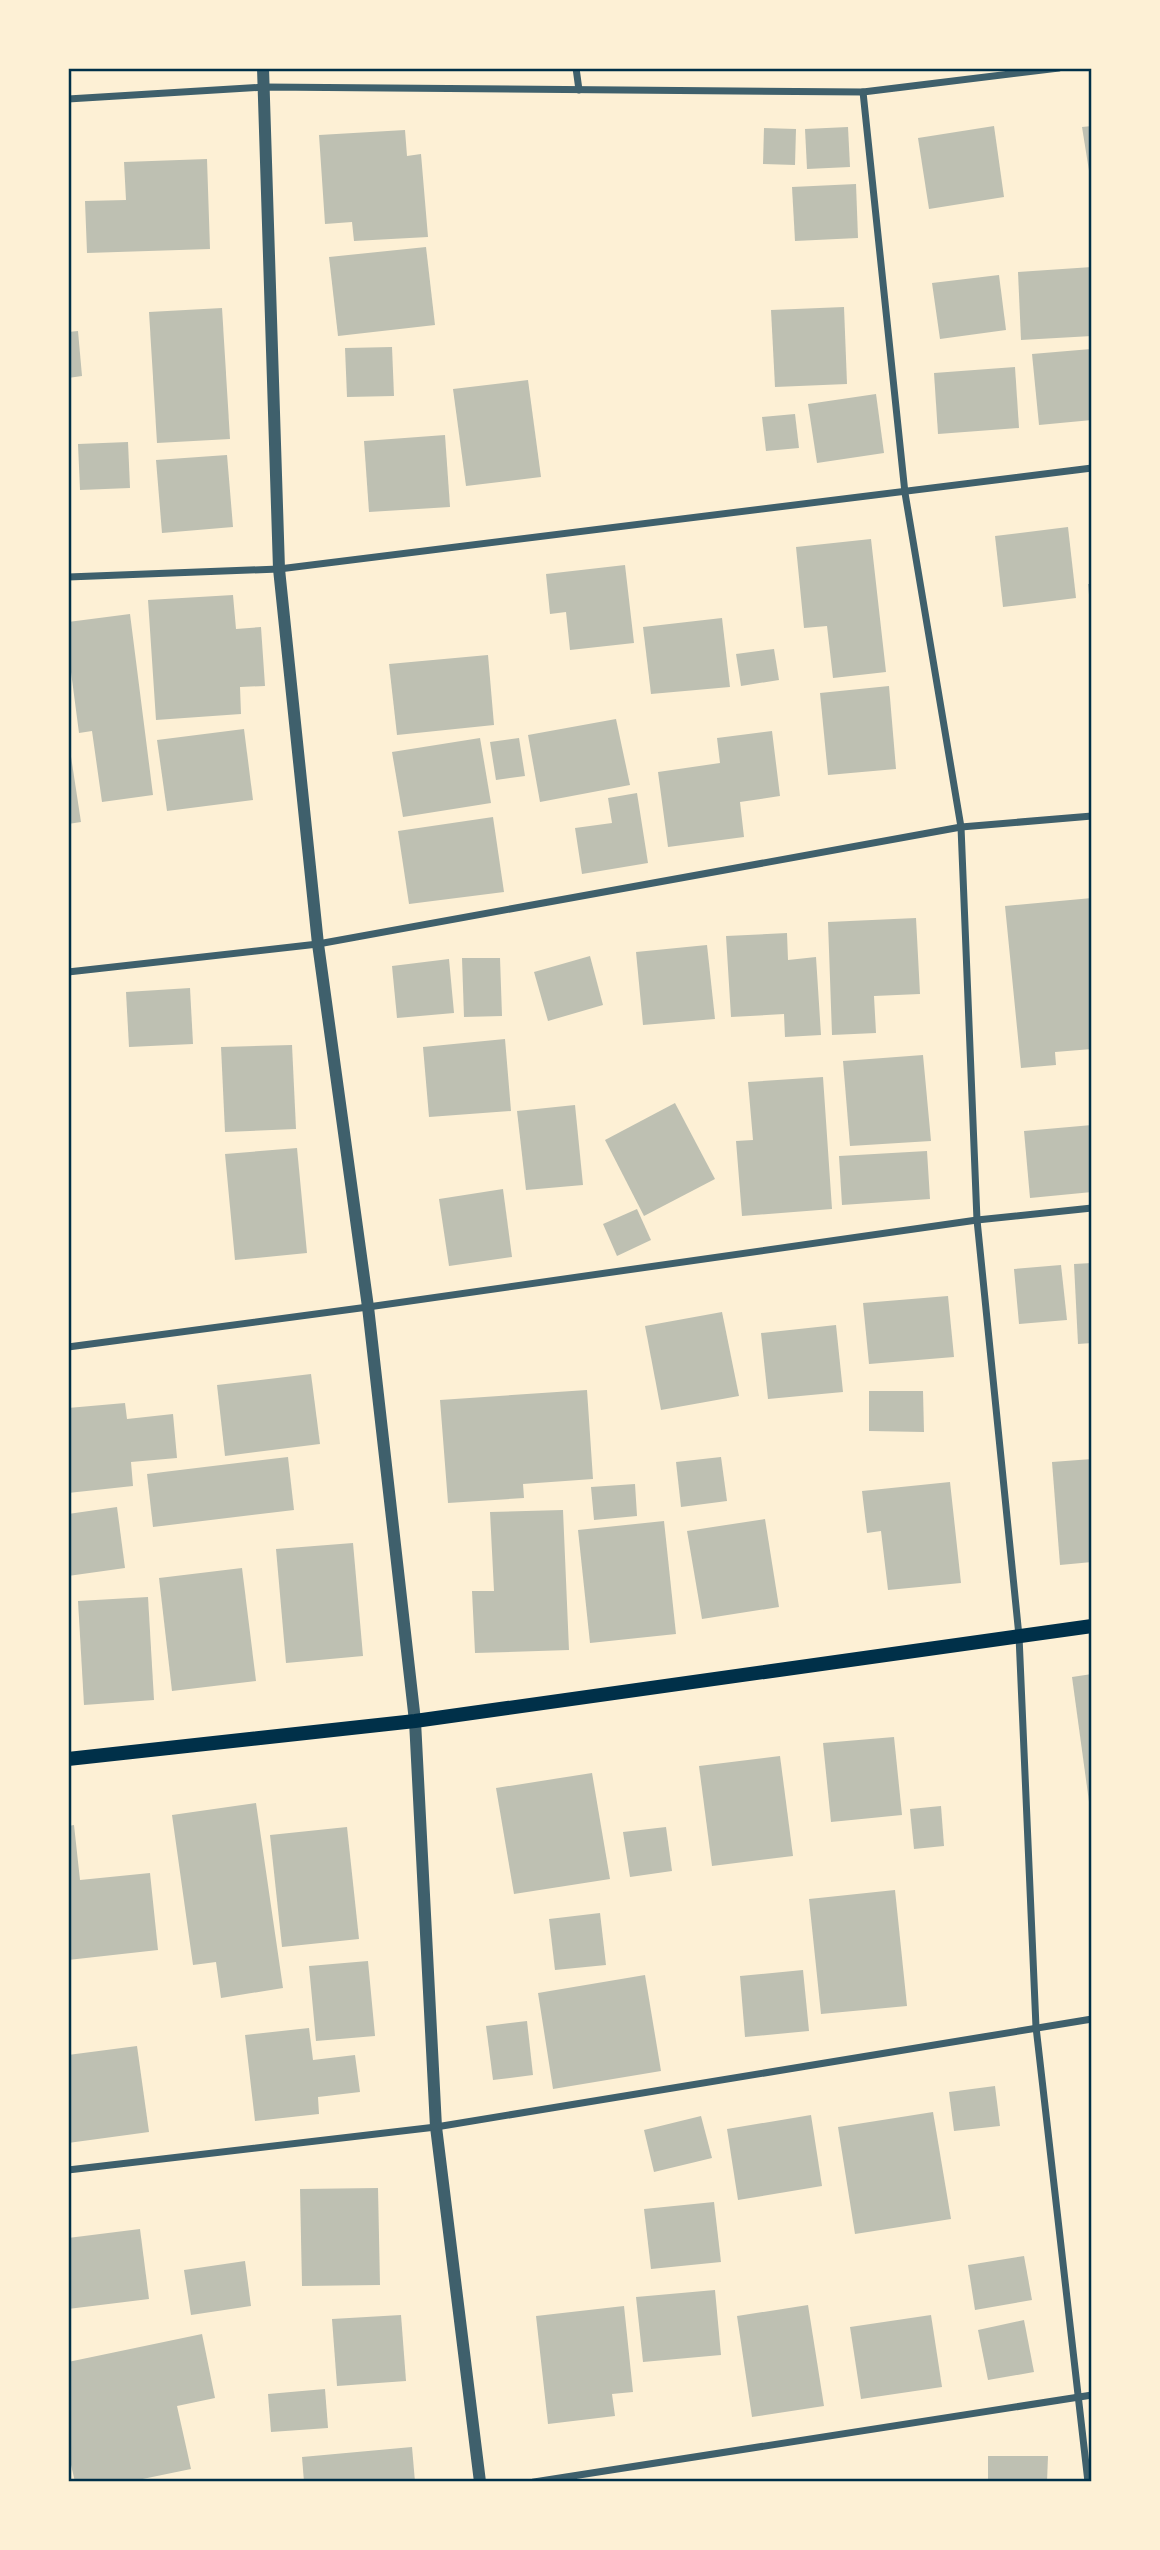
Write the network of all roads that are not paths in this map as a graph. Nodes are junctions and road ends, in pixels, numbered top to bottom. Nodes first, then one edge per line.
1 (263, 68) edge
2 (576, 68) edge
3 (1059, 68) edge
4 (265, 87) junction
5 (579, 90) junction
6 (863, 92) junction
7 (68, 99) edge
8 (1092, 468) edge
9 (905, 493) junction
10 (279, 569) junction
11 (68, 577) edge
12 (1092, 816) edge
13 (961, 827) junction
14 (317, 944) junction
15 (68, 972) edge
16 (1092, 1208) edge
17 (977, 1220) junction
18 (368, 1307) junction
19 (68, 1347) edge
20 (1092, 1626) edge
21 (1019, 1636) junction
22 (415, 1721) junction
23 (68, 1759) edge
24 (1092, 2019) edge
25 (1036, 2027) junction
26 (436, 2127) junction
27 (68, 2170) edge
28 (1092, 2395) edge
29 (1079, 2396) junction
30 (480, 2482) edge
31 (534, 2482) edge
32 (1088, 2482) edge

1 - 4 street
2 - 5 street
3 - 6 street
4 - 5 street
4 - 7 street
4 - 10 street
5 - 6 street
6 - 9 street
8 - 9 street
9 - 10 street
9 - 13 street
10 - 11 street
10 - 14 street
12 - 13 street
13 - 14 street
13 - 17 street
14 - 15 street
14 - 18 street
16 - 17 street
17 - 18 street
17 - 21 street
18 - 19 street
18 - 22 street
20 - 21 main road
21 - 22 main road
21 - 25 street
22 - 23 main road
22 - 26 street
24 - 25 street
25 - 26 street
25 - 29 street
26 - 27 street
26 - 30 street
28 - 29 street
29 - 31 street
29 - 32 street

